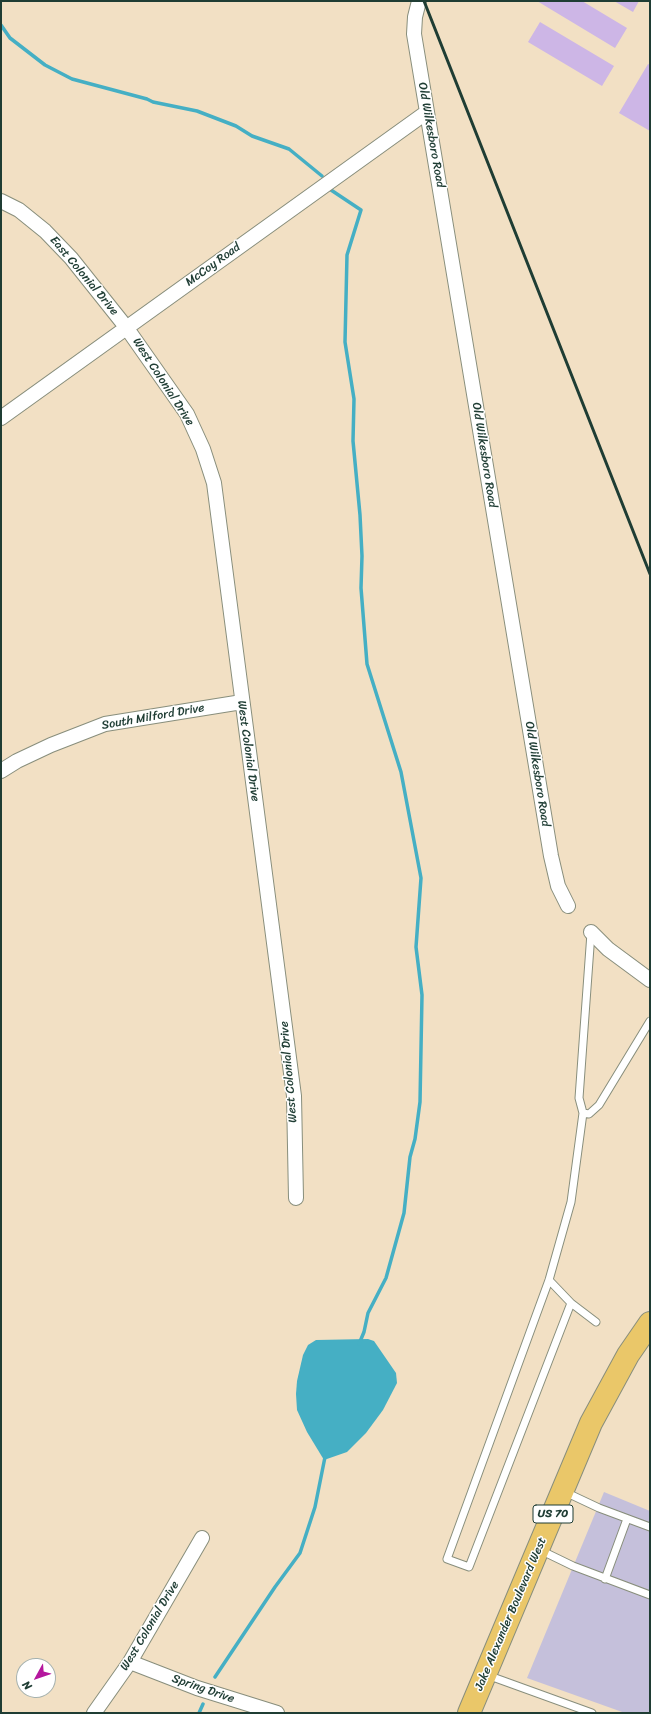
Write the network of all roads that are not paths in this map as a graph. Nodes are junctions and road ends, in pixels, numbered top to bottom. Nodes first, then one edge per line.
1 (419, 1) edge
2 (427, 112) junction
3 (1, 200) edge
4 (126, 327) junction
5 (1, 418) edge
6 (242, 702) junction
7 (1, 771) edge
8 (568, 906) dead end
9 (591, 932) joint
10 (650, 980) edge
11 (650, 1021) edge
12 (583, 1113) junction
13 (296, 1198) dead end
14 (549, 1280) junction
15 (572, 1303) junction
16 (596, 1322) dead end
17 (650, 1322) edge
18 (563, 1490) junction
19 (627, 1519) junction
20 (650, 1527) edge
21 (202, 1538) dead end
22 (538, 1549) junction
23 (605, 1579) junction
24 (650, 1595) edge
25 (130, 1662) junction
26 (485, 1674) junction
27 (94, 1713) edge
28 (277, 1713) edge
29 (469, 1713) edge
30 (592, 1713) edge

1 - 2 street, Old Wilkesboro Road
2 - 4 street, McCoy Road
2 - 8 street, Old Wilkesboro Road
3 - 4 street, East Colonial Drive
4 - 5 street, McCoy Road
4 - 6 street, West Colonial Drive
6 - 7 street, South Milford Drive
6 - 13 street, West Colonial Drive
9 - 10 street
9 - 12 lane
11 - 12 lane
12 - 14 lane
14 - 15 lane
14 - 15 lane
15 - 16 lane
17 - 18 highway, Jake Alexander Boulevard West / US 70
18 - 19 lane
18 - 22 highway, Jake Alexander Boulevard West / US 70
19 - 20 lane
19 - 23 lane
21 - 25 street, West Colonial Drive
22 - 23 lane
22 - 26 highway, Jake Alexander Boulevard West / US 70
23 - 24 lane
25 - 27 street, West Colonial Drive
25 - 28 street, Spring Drive
26 - 29 highway, Jake Alexander Boulevard West / US 70
26 - 30 lane

